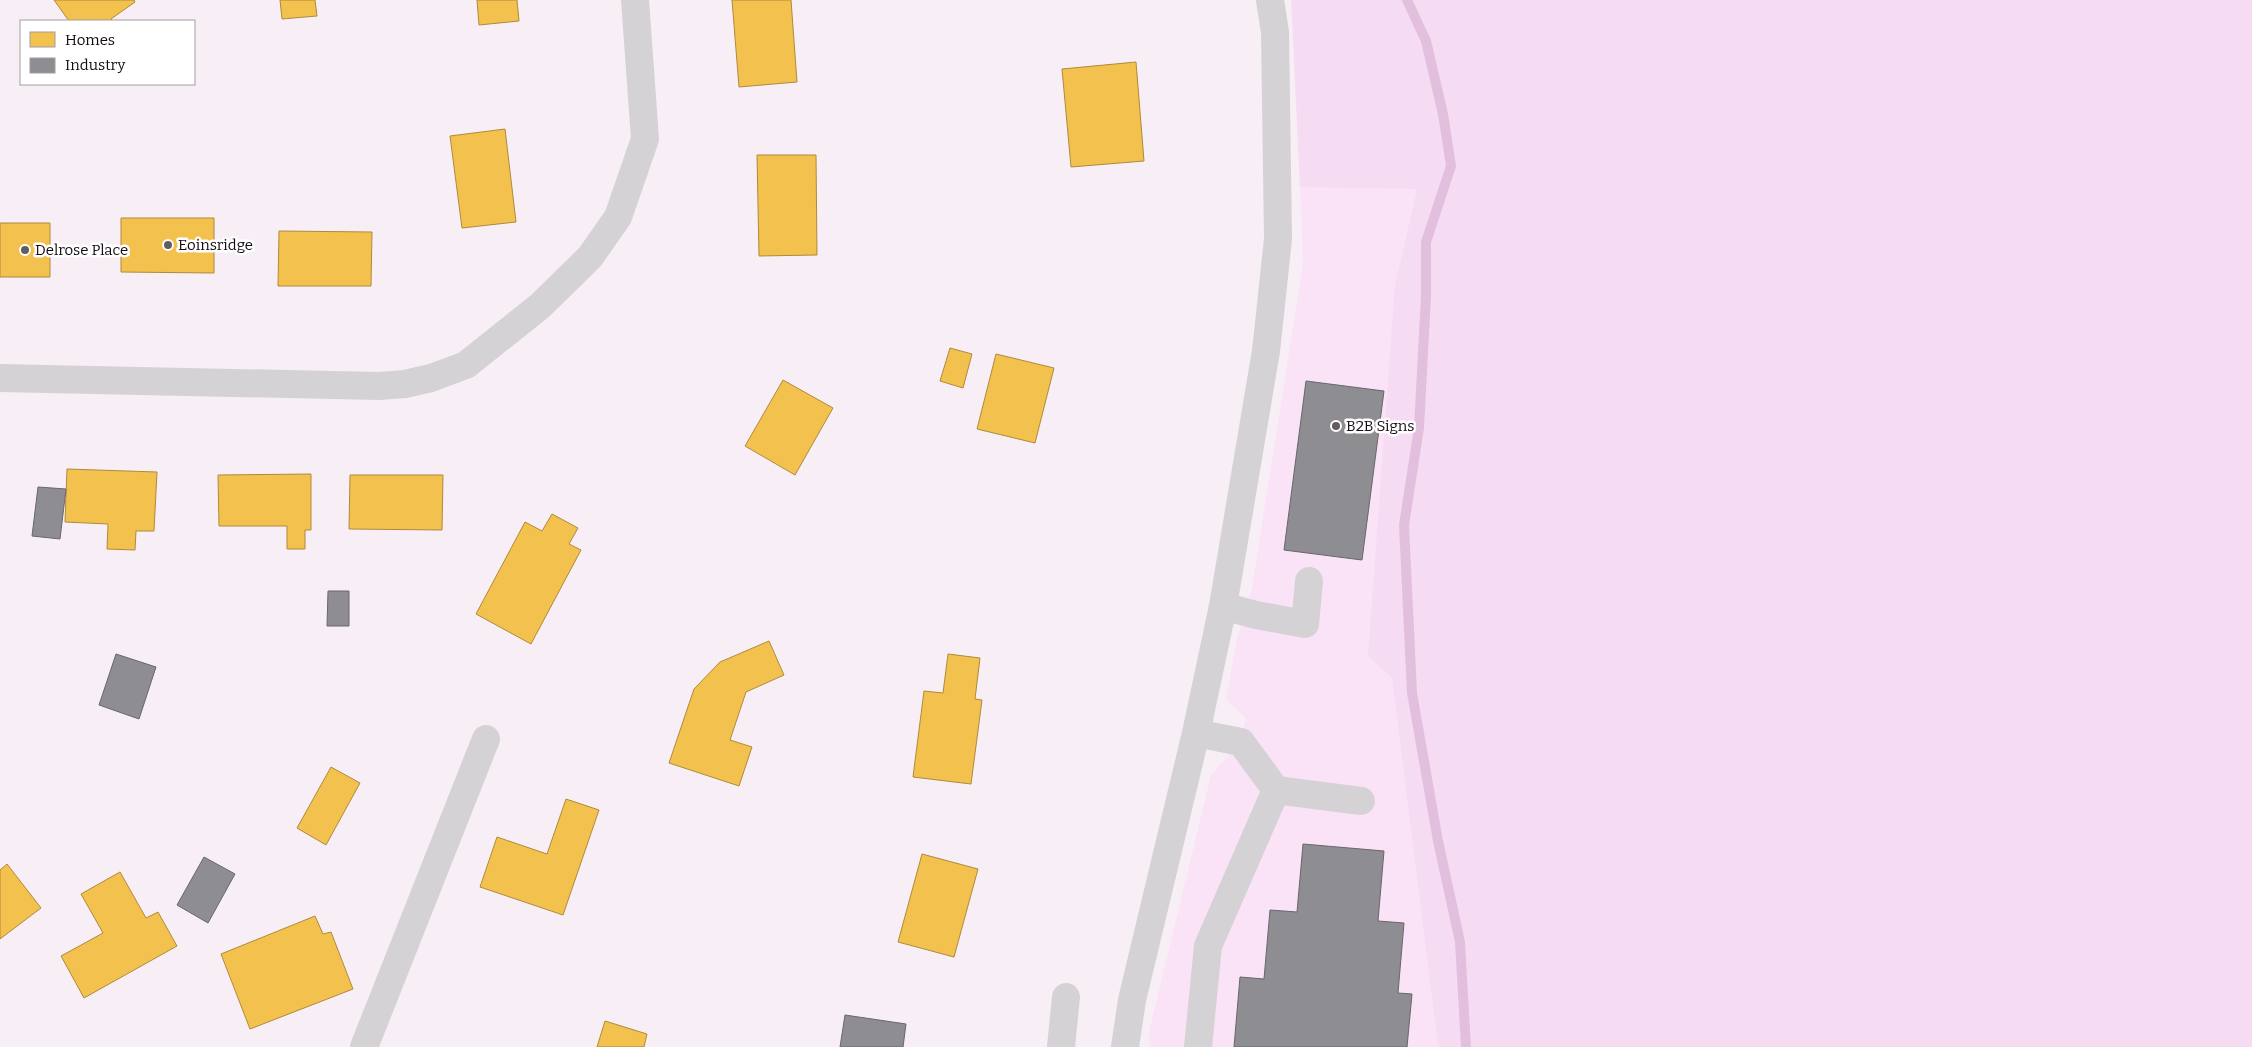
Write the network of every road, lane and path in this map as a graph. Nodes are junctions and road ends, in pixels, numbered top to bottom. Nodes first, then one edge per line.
1 (635, 0) edge
2 (1270, 0) edge
3 (0, 378) edge
4 (1309, 581) dead end
5 (1223, 606) junction
6 (1196, 733) junction
7 (486, 739) dead end
8 (1276, 790) junction
9 (1361, 802) dead end
10 (1066, 997) dead end
11 (364, 1047) edge
12 (1061, 1047) edge
13 (1125, 1047) edge
14 (1198, 1047) edge

1 - 3 street
2 - 5 street
4 - 5 street
5 - 6 street
6 - 8 street
6 - 13 street
7 - 11 street
8 - 9 street
8 - 14 street
10 - 12 street

